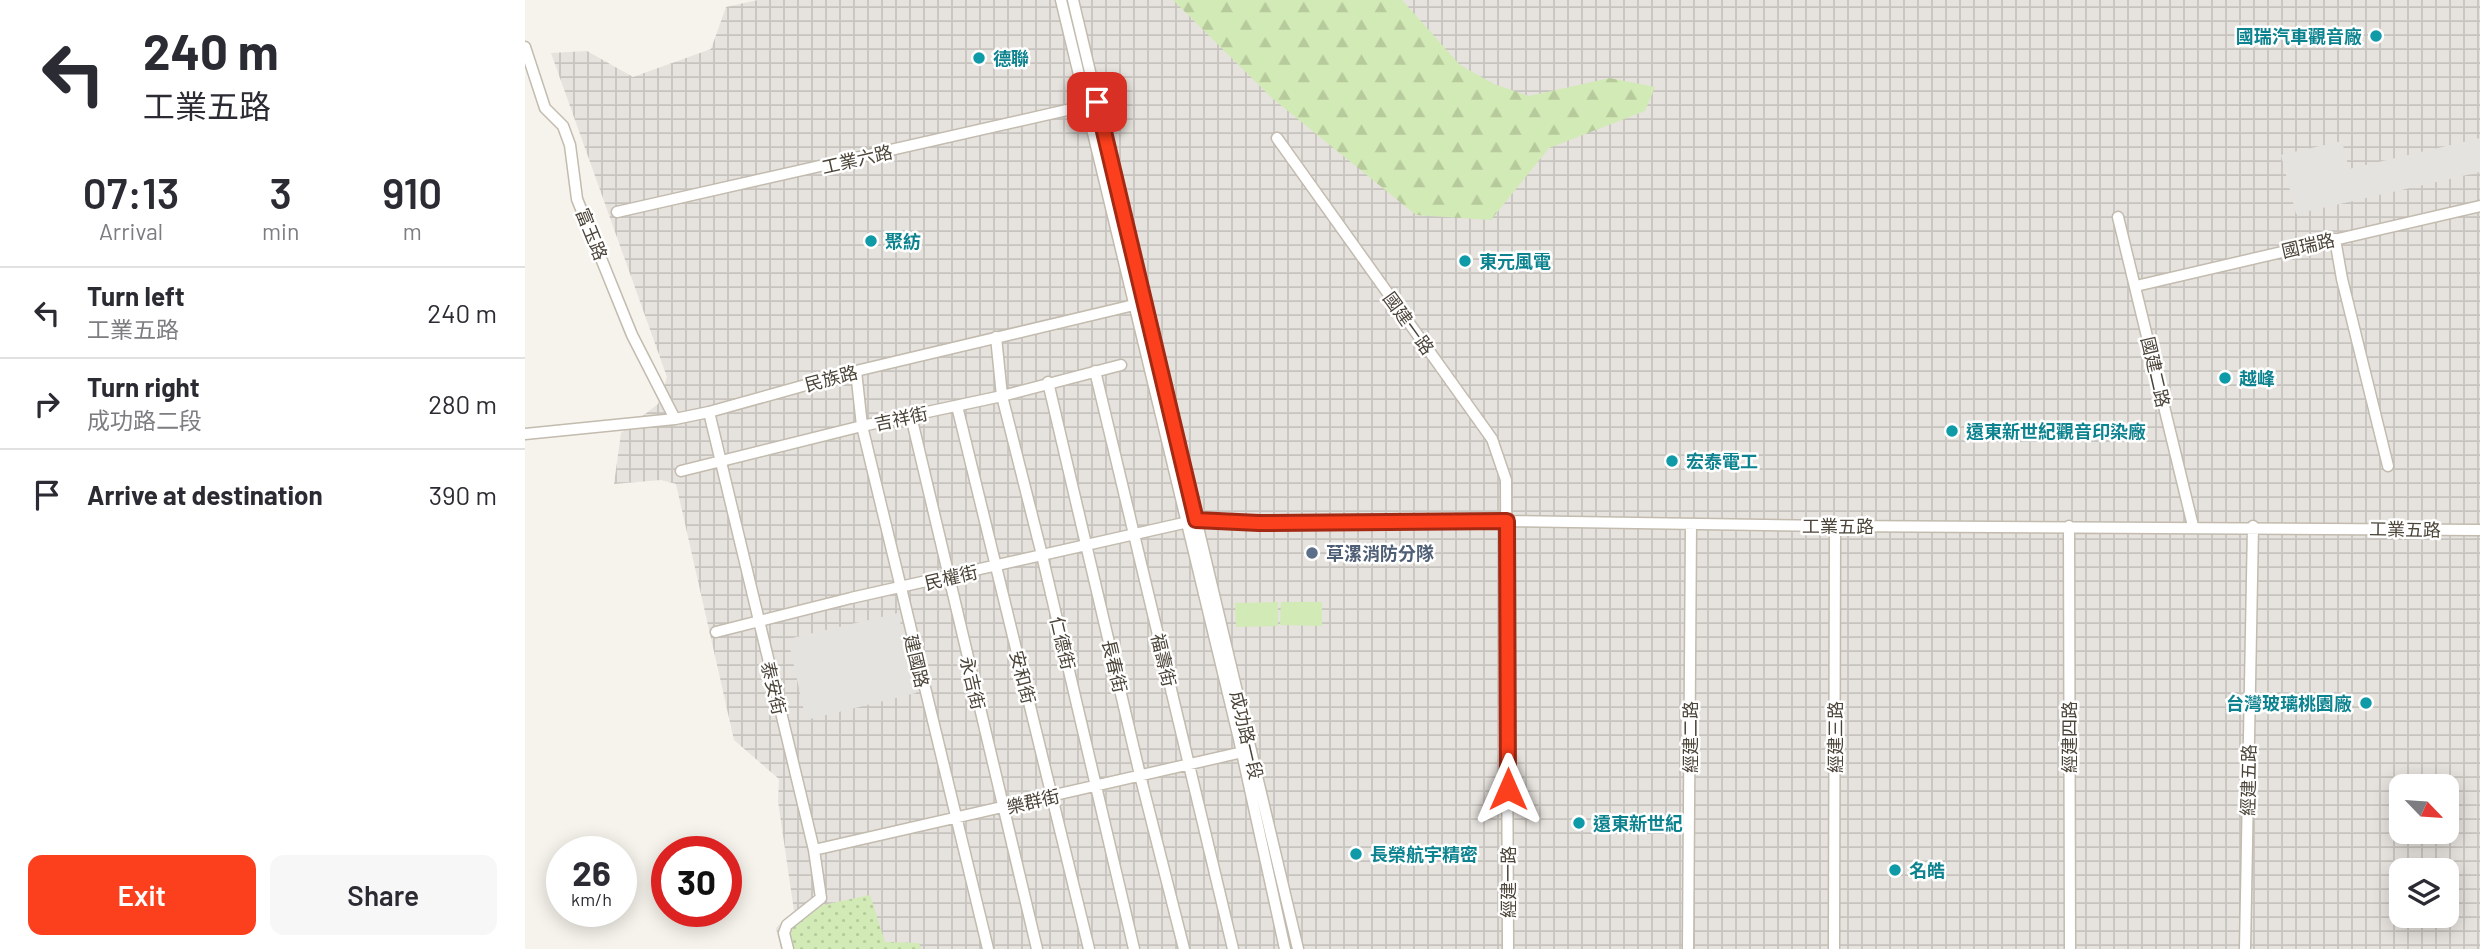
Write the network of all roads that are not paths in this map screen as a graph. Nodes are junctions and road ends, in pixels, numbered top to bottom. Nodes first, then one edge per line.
1 (1061, 0) edge
2 (1073, 0) edge
3 (525, 47) edge
4 (1097, 102) junction
5 (1085, 106) junction
6 (1277, 138) dead end
7 (2480, 206) edge
8 (617, 212) dead end
9 (2118, 217) dead end
10 (2335, 239) junction
11 (2136, 286) junction
12 (1134, 305) junction
13 (1146, 307) junction
14 (996, 337) junction
15 (1121, 365) dead end
16 (856, 371) junction
17 (1095, 371) junction
18 (1048, 382) junction
19 (1002, 396) junction
20 (957, 405) junction
21 (709, 412) junction
22 (911, 416) junction
23 (675, 419) junction
24 (862, 426) junction
25 (525, 433) edge
26 (722, 461) junction
27 (2388, 466) dead end
28 (681, 471) dead end
29 (1191, 521) junction
30 (1507, 521) junction
31 (1691, 524) junction
32 (1835, 526) junction
33 (2069, 526) junction
34 (2193, 526) junction
35 (2253, 526) junction
36 (2480, 530) edge
37 (1135, 533) junction
38 (1087, 545) junction
39 (1042, 555) junction
40 (995, 566) junction
41 (949, 578) junction
42 (900, 588) junction
43 (758, 622) junction
44 (716, 632) dead end
45 (1246, 752) junction
46 (1189, 765) junction
47 (1140, 775) junction
48 (1096, 787) junction
49 (1053, 796) junction
50 (1003, 808) junction
51 (956, 819) junction
52 (814, 850) junction
53 (788, 949) edge
54 (988, 949) edge
55 (1037, 949) edge
56 (1089, 949) edge
57 (1134, 949) edge
58 (1184, 949) edge
59 (1233, 949) edge
60 (1285, 949) edge
61 (1298, 949) edge
62 (1508, 949) edge
63 (1688, 949) edge
64 (1834, 949) edge
65 (2070, 949) edge
66 (2245, 949) edge

1 - 5 street
2 - 4 street
3 - 23 street, 富玉路
4 - 5 street, 工業六路
4 - 13 street
5 - 8 street, 工業六路
5 - 12 street
6 - 30 street, 國建一路
7 - 10 street, 國瑞路
9 - 11 street, 國建二路
10 - 11 street, 國瑞路
10 - 27 street
11 - 34 street, 國建二路
12 - 13 street
12 - 14 street, 民族路
12 - 29 street
13 - 29 street
14 - 16 street, 民族路
14 - 19 street, 仁德街
15 - 17 street, 吉祥街
16 - 21 street, 民族路
16 - 24 street, 建國路
17 - 18 street, 吉祥街
17 - 37 street, 福壽街
18 - 19 street, 吉祥街
18 - 38 street, 長春街
19 - 20 street, 吉祥街
19 - 39 street, 仁德街
20 - 22 street, 吉祥街
20 - 40 street, 安和街
21 - 23 street, 民族路
21 - 26 street, 泰安街
22 - 24 street, 吉祥街
22 - 41 street, 永吉街
23 - 25 street, 民族路
24 - 26 street, 吉祥街
24 - 42 street, 建國路
26 - 28 street, 吉祥街
26 - 43 street, 泰安街
29 - 30 street, 工業五路
29 - 37 street, 民權街
29 - 45 street, 成功路一段
30 - 31 street, 工業五路
30 - 62 street, 經建一路
31 - 32 street, 工業五路
31 - 63 street, 經建二路
32 - 33 street, 工業五路
32 - 64 street, 經建三路
33 - 34 street, 工業五路
33 - 65 street, 經建四路
34 - 35 street, 工業五路
35 - 36 street, 工業五路
35 - 66 street, 經建五路
37 - 38 street, 民權街
37 - 46 street, 福壽街
38 - 39 street, 民權街
38 - 47 street, 長春街
39 - 40 street, 民權街
39 - 48 street, 仁德街
40 - 41 street, 民權街
40 - 49 street, 安和街
41 - 42 street, 民權街
41 - 50 street, 永吉街
42 - 43 street, 民權街
42 - 51 street, 建國路
43 - 44 street, 民權街
43 - 52 street, 泰安街
45 - 46 street, 樂群街
45 - 60 street, 成功路一段
45 - 61 street, 成功路一段
46 - 47 street, 樂群街
46 - 59 street, 福壽街
47 - 48 street, 樂群街
47 - 58 street, 長春街
48 - 49 street, 樂群街
48 - 57 street, 仁德街
49 - 50 street, 樂群街
49 - 56 street, 安和街
50 - 51 street, 樂群街
50 - 55 street, 永吉街
51 - 52 street, 樂群街
51 - 54 street, 建國路
52 - 53 street, 泰安街

